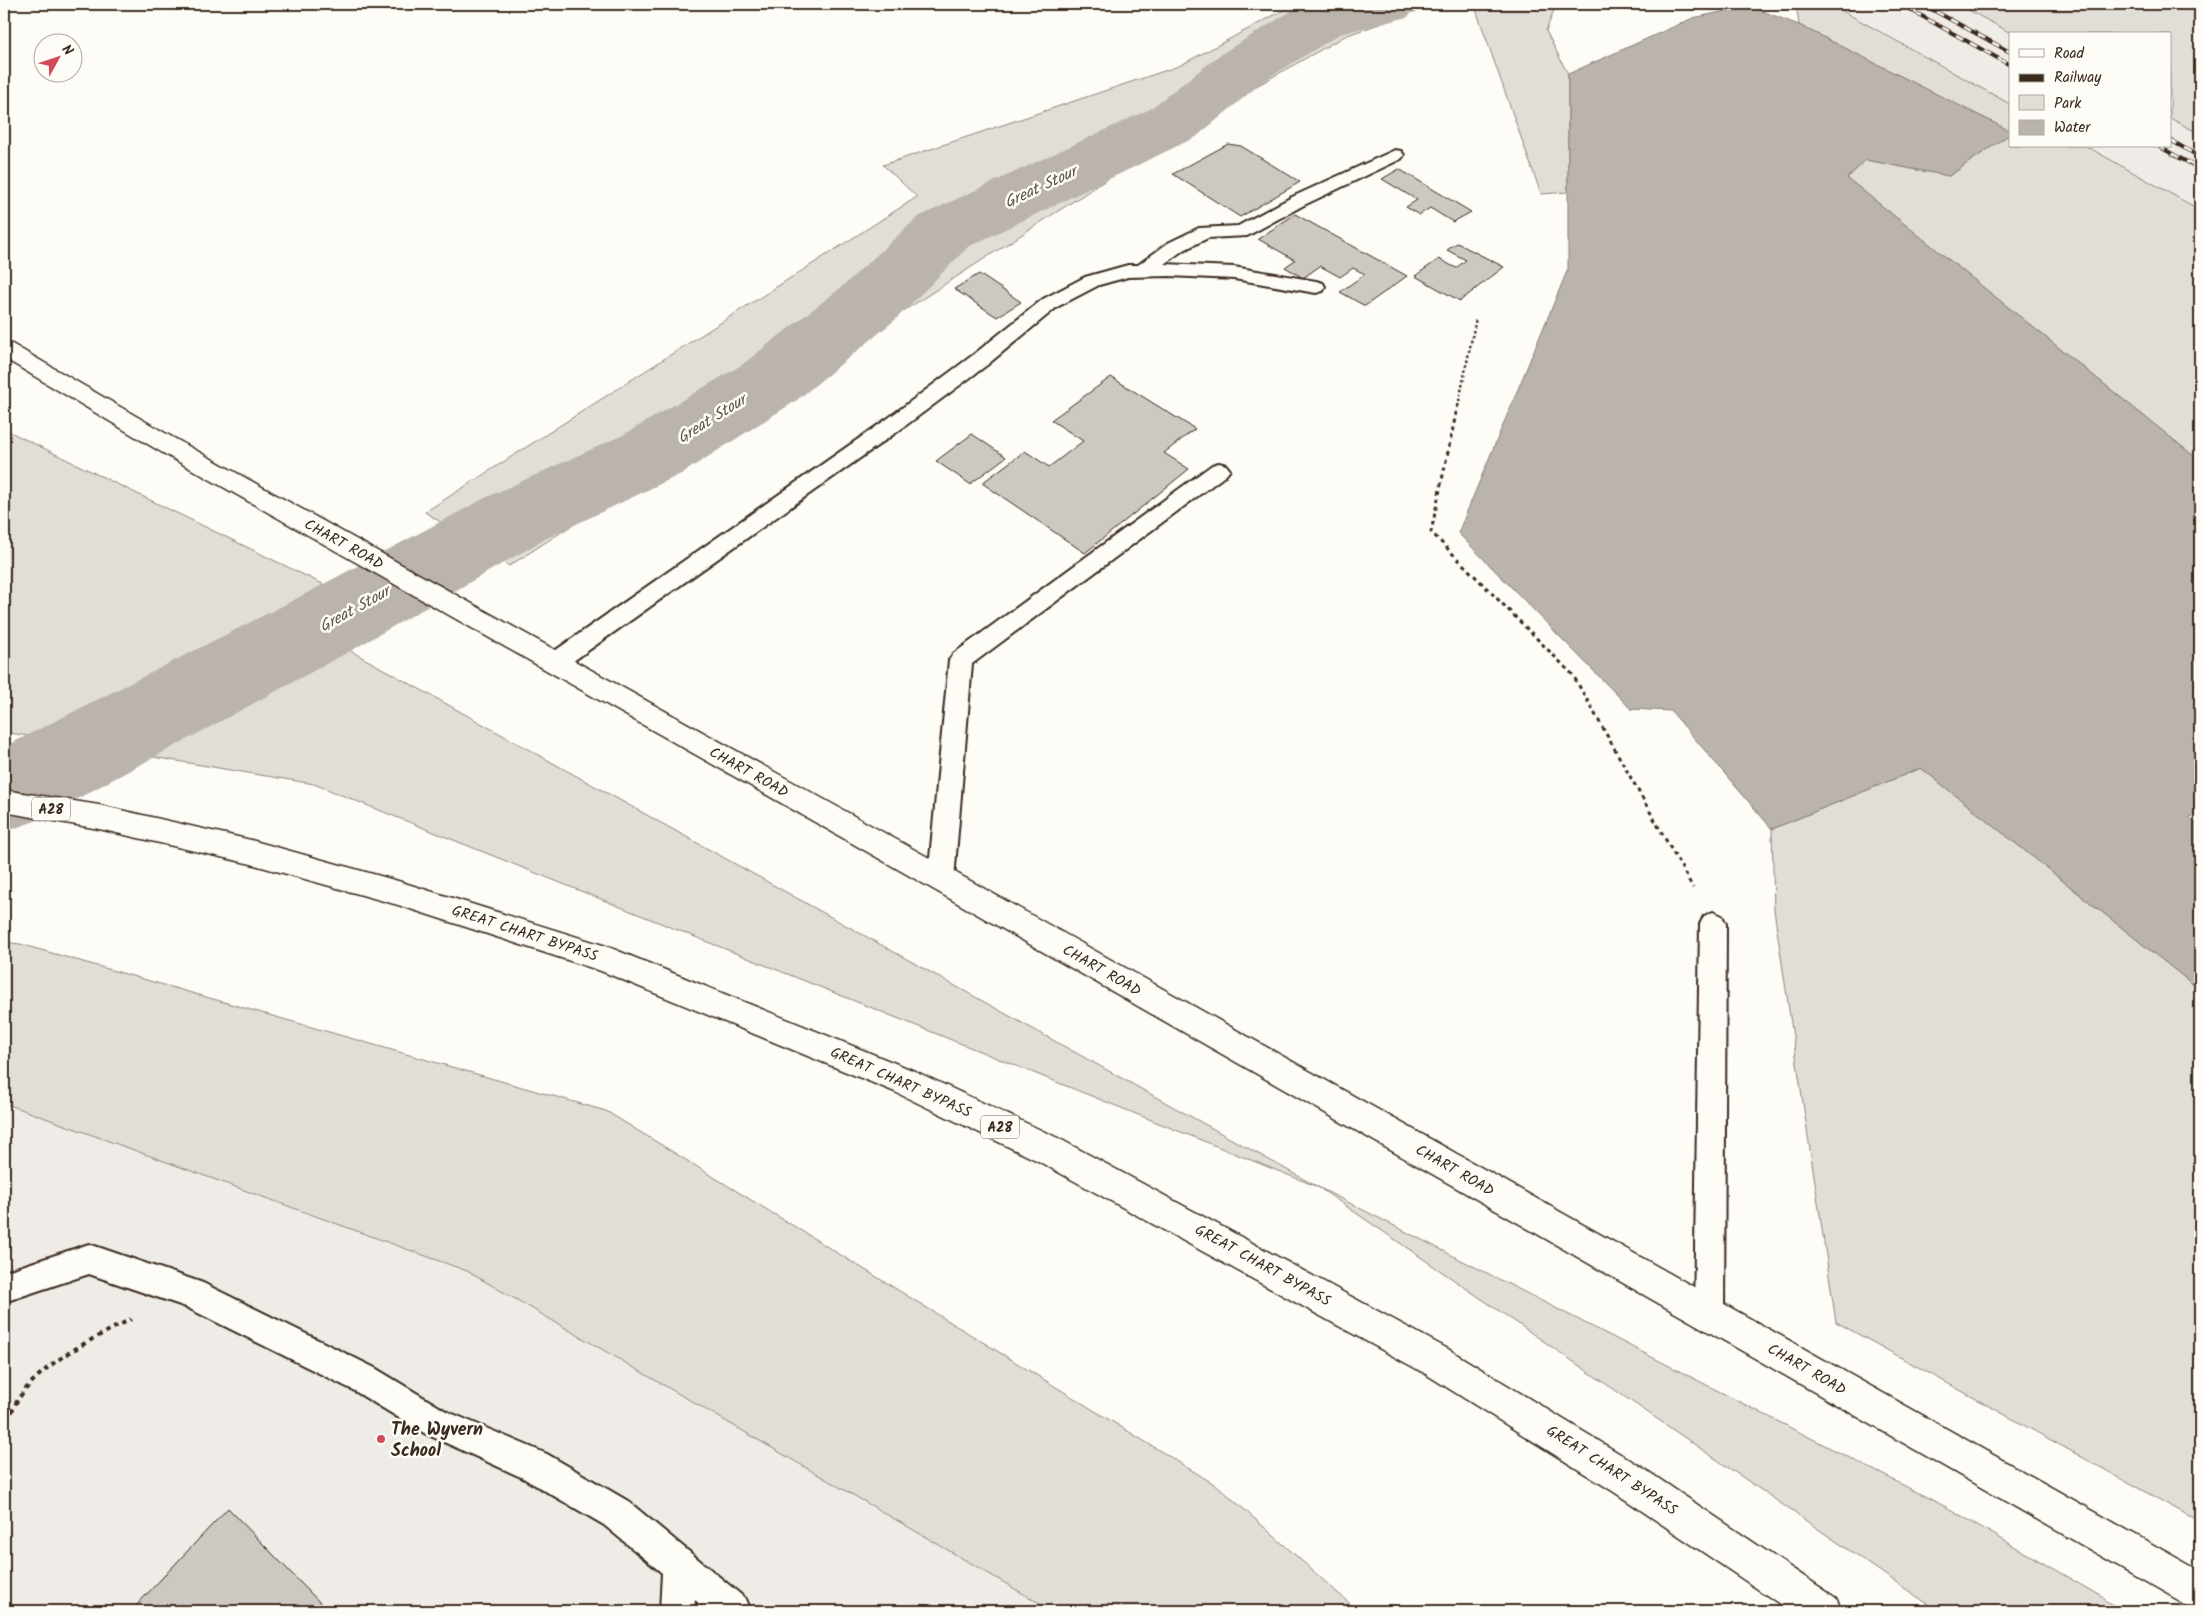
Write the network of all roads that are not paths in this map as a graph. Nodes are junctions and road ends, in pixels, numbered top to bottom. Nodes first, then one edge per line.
1 (1395, 154) dead end
2 (1142, 271) junction
3 (1316, 286) dead end
4 (4, 349) edge
5 (1219, 470) dead end
6 (554, 663) junction
7 (4, 801) edge
8 (941, 879) junction
9 (1713, 924) road end
10 (4, 1287) edge
11 (1709, 1314) junction
12 (679, 1564) junction
13 (2200, 1592) edge
14 (677, 1611) edge
15 (734, 1611) edge
16 (1823, 1611) edge

1 - 2 lane
2 - 3 lane
2 - 6 lane
4 - 6 street, CHART ROAD
5 - 8 lane
6 - 8 street, CHART ROAD
7 - 16 street, GREAT CHART BYPASS / A28
8 - 11 street, CHART ROAD
9 - 11 lane
10 - 12 lane
11 - 13 street, CHART ROAD
12 - 14 lane
12 - 15 lane

